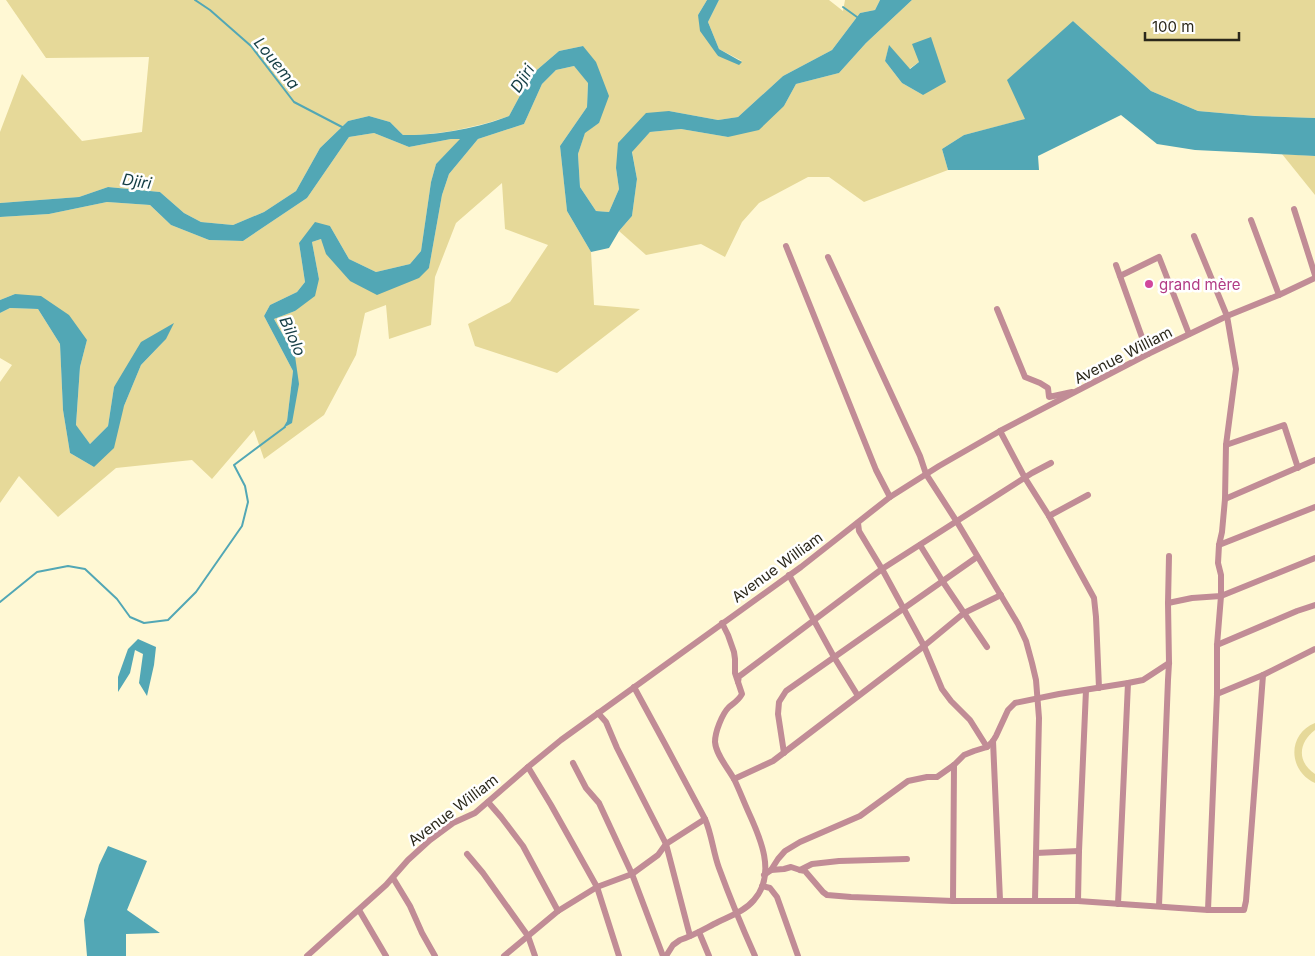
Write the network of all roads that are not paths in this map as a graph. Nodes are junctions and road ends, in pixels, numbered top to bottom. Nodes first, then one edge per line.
1 (1294, 209) dead end
2 (1251, 220) dead end
3 (1194, 236) dead end
4 (786, 246) dead end
5 (828, 257) dead end
6 (1116, 265) dead end
7 (1120, 276) junction
8 (1315, 276) edge
9 (1279, 295) junction
10 (997, 309) dead end
11 (1227, 316) junction
12 (1189, 334) junction
13 (1148, 354) junction
14 (1078, 391) junction
15 (1000, 431) junction
16 (1226, 445) junction
17 (1315, 460) edge
18 (1051, 463) dead end
19 (1298, 468) junction
20 (926, 474) junction
21 (1025, 478) junction
22 (1088, 495) dead end
23 (890, 497) junction
24 (1224, 498) junction
25 (1315, 507) edge
26 (1049, 516) junction
27 (957, 522) junction
28 (858, 523) junction
29 (920, 545) junction
30 (1219, 545) junction
31 (1169, 556) dead end
32 (977, 557) junction
33 (1315, 558) edge
34 (882, 569) junction
35 (789, 575) junction
36 (943, 582) junction
37 (1001, 594) junction
38 (1221, 596) junction
39 (1168, 603) junction
40 (1315, 605) edge
41 (904, 609) junction
42 (964, 613) junction
43 (815, 620) junction
44 (722, 623) junction
45 (924, 646) junction
46 (1217, 646) junction
47 (987, 647) dead end
48 (1315, 648) edge
49 (834, 657) junction
50 (1169, 663) junction
51 (1262, 675) junction
52 (1128, 683) junction
53 (738, 684) junction
54 (634, 687) junction
55 (1098, 688) junction
56 (1086, 690) junction
57 (1217, 694) junction
58 (858, 696) junction
59 (1038, 698) junction
60 (598, 713) junction
61 (993, 741) junction
62 (986, 747) junction
63 (784, 753) junction
64 (573, 763) dead end
65 (954, 765) junction
66 (528, 767) junction
67 (734, 779) junction
68 (488, 802) junction
69 (705, 819) junction
70 (666, 844) junction
71 (1079, 851) junction
72 (1036, 853) junction
73 (467, 854) dead end
74 (907, 859) dead end
75 (771, 870) junction
76 (800, 870) junction
77 (632, 874) junction
78 (764, 875) junction
79 (393, 878) junction
80 (597, 886) junction
81 (762, 886) junction
82 (1000, 900) junction
83 (1035, 900) junction
84 (953, 901) junction
85 (1078, 901) junction
86 (1118, 904) junction
87 (1159, 906) junction
88 (360, 910) junction
89 (1208, 910) junction
90 (558, 912) junction
91 (736, 913) junction
92 (699, 932) junction
93 (528, 936) junction
94 (690, 936) junction
95 (307, 956) edge
96 (386, 956) edge
97 (435, 956) edge
98 (504, 956) edge
99 (535, 956) edge
100 (618, 956) edge
101 (664, 956) edge
102 (708, 956) edge
103 (755, 956) edge
104 (798, 956) edge

1 - 8 street
2 - 9 street
3 - 11 street
4 - 23 street
5 - 20 street
6 - 7 street
7 - 12 street
7 - 13 street
8 - 9 street, Avenue William
9 - 11 street, Avenue William
10 - 14 street
11 - 12 street, Avenue William
11 - 16 street
12 - 13 street, Avenue William
13 - 14 street, Avenue William
14 - 15 street, Avenue William
15 - 20 street, Avenue William
15 - 21 street
16 - 19 street
16 - 24 street
17 - 19 street
18 - 21 street
19 - 24 street
20 - 23 street, Avenue William
20 - 27 street
21 - 26 street
21 - 27 street
22 - 26 street
23 - 28 street, Avenue William
24 - 30 street
25 - 30 street
26 - 55 street
27 - 29 street
27 - 32 street
28 - 34 street
28 - 35 street, Avenue William
29 - 34 street
29 - 36 street
30 - 38 street
31 - 39 street
32 - 36 street
32 - 37 street
33 - 38 street
34 - 41 street
34 - 43 street
35 - 43 street
35 - 44 street, Avenue William
36 - 41 street
36 - 42 street
37 - 42 street
37 - 59 street
38 - 39 street
38 - 46 street
39 - 50 street
40 - 46 street
41 - 45 street
41 - 49 street
42 - 45 street
42 - 47 street
43 - 49 street
43 - 53 street
44 - 53 street
44 - 54 street, Avenue William
45 - 58 street
45 - 62 street
46 - 57 street
48 - 51 street
49 - 58 street
49 - 63 street
50 - 52 street
50 - 87 street
51 - 57 street
51 - 89 street
52 - 55 street
52 - 86 street
53 - 67 street
54 - 60 street, Avenue William
54 - 69 street
55 - 56 street
56 - 59 street
56 - 71 street
57 - 89 street
58 - 63 street
59 - 61 street
59 - 72 street
60 - 66 street, Avenue William
60 - 70 street
61 - 62 street
61 - 82 street
62 - 65 street
63 - 67 street
64 - 77 street
65 - 75 street
65 - 84 street
66 - 68 street, Avenue William
66 - 80 street
67 - 78 street
68 - 79 street, Avenue William
68 - 90 street
69 - 70 street
69 - 91 street
70 - 77 street
70 - 94 street
71 - 72 street
71 - 85 street
72 - 83 street
73 - 93 street
74 - 76 street
75 - 76 street
75 - 78 street
76 - 84 street
77 - 80 street
77 - 101 street
78 - 81 street
79 - 88 street, Avenue William
79 - 97 street
80 - 90 street
80 - 100 street
81 - 91 street
81 - 104 street
82 - 83 street
82 - 84 street
83 - 85 street
85 - 86 street
86 - 87 street
87 - 89 street
88 - 95 street, Avenue William
88 - 96 street
90 - 93 street
91 - 92 street
91 - 103 street
92 - 94 street
92 - 102 street
93 - 98 street
93 - 99 street
94 - 101 street

